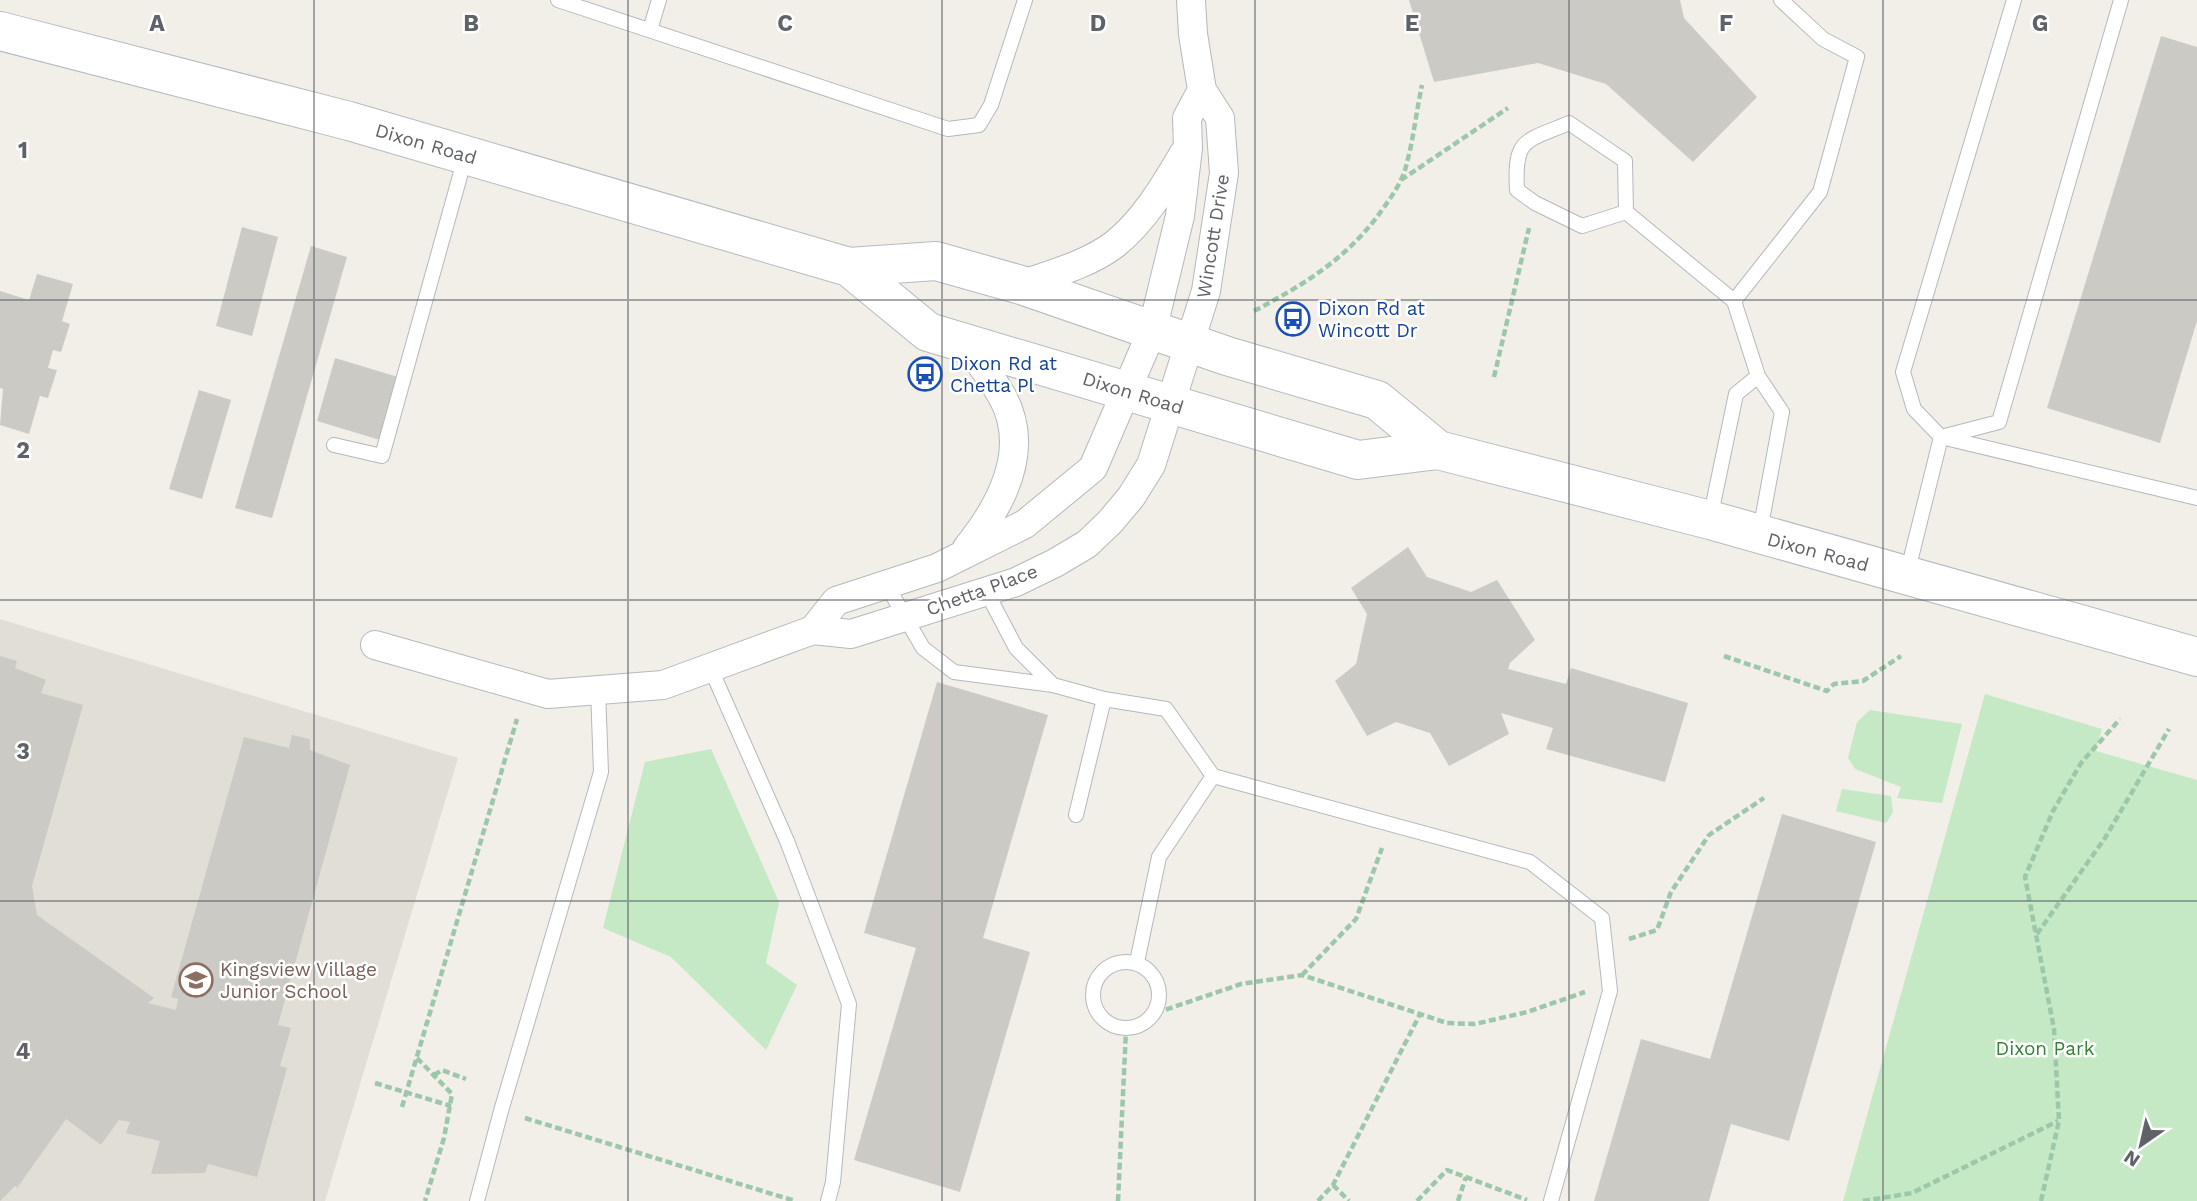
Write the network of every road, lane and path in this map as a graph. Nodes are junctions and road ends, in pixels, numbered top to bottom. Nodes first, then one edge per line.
1 (558, 0) edge
2 (659, 0) edge
3 (1025, 0) edge
4 (1191, 0) edge
5 (1781, 0) edge
6 (2014, 0) edge
7 (2121, 0) edge
8 (650, 30) junction
9 (0, 31) edge
10 (1422, 85) dead end
11 (1202, 90) junction
12 (1508, 108) dead end
13 (1188, 148) junction
14 (466, 155) junction
15 (1399, 181) junction
16 (1535, 203) junction
17 (1626, 212) junction
18 (849, 267) junction
19 (1021, 285) junction
20 (1734, 301) junction
21 (1254, 311) dead end
22 (1152, 331) junction
23 (965, 343) junction
24 (1191, 344) junction
25 (1758, 376) junction
26 (1494, 377) dead end
27 (1128, 391) junction
28 (1172, 404) junction
29 (1941, 437) junction
30 (334, 445) dead end
31 (1438, 450) junction
32 (2197, 498) edge
33 (1710, 520) junction
34 (1759, 536) junction
35 (958, 559) junction
36 (1906, 576) junction
37 (886, 584) junction
38 (986, 591) junction
39 (905, 617) junction
40 (813, 630) junction
41 (375, 645) dead end
42 (1724, 656) dead end
43 (1901, 656) dead end
44 (2197, 657) edge
45 (710, 667) junction
46 (1054, 685) junction
47 (526, 688) junction
48 (598, 690) junction
49 (1104, 699) junction
50 (2120, 719) dead end
51 (2169, 729) dead end
52 (1213, 776) junction
53 (1764, 798) dead end
54 (1076, 815) dead end
55 (1391, 824) junction
56 (2036, 935) junction
57 (1605, 947) junction
58 (1137, 962) junction
59 (1302, 975) junction
60 (1609, 984) junction
61 (1156, 1013) junction
62 (1420, 1014) junction
63 (1126, 1030) junction
64 (416, 1057) junction
65 (434, 1075) junction
66 (466, 1079) dead end
67 (375, 1083) dead end
68 (406, 1093) junction
69 (451, 1106) junction
70 (402, 1107) dead end
71 (500, 1111) junction
72 (2059, 1121) junction
73 (1466, 1177) junction
74 (1333, 1185) junction
75 (425, 1201) edge
76 (477, 1201) edge
77 (795, 1201) edge
78 (828, 1201) edge
79 (1118, 1201) edge
80 (1318, 1201) edge
81 (1349, 1201) edge
82 (1417, 1201) edge
83 (1458, 1201) edge
84 (1531, 1201) edge
85 (1551, 1201) edge
86 (1863, 1201) edge
87 (2041, 1201) edge

1 - 8 lane
2 - 8 lane
3 - 8 lane
4 - 11 street, Wincott Drive
5 - 20 lane
6 - 29 lane
7 - 29 lane
9 - 14 main road, Dixon Road
10 - 15 path
11 - 13 street, Wincott Drive
11 - 24 street, Wincott Drive
12 - 15 path
13 - 19 street
13 - 22 street, Wincott Drive
14 - 18 main road, Dixon Road
14 - 30 lane
15 - 21 path
16 - 17 lane
16 - 17 lane
16 - 26 path
17 - 20 lane
18 - 19 main road, Dixon Road
18 - 23 main road, Dixon Road
19 - 22 main road, Dixon Road
20 - 25 lane
22 - 24 main road, Dixon Road
22 - 27 street, Chetta Place
23 - 27 main road, Dixon Road
23 - 35 street
24 - 28 street, Chetta Place
24 - 31 main road, Dixon Road
25 - 33 lane
25 - 34 lane
27 - 28 main road, Dixon Road
27 - 35 street, Chetta Place
28 - 31 main road, Dixon Road
28 - 38 street, Chetta Place
29 - 32 lane
29 - 36 lane
31 - 33 main road, Dixon Road
33 - 34 main road, Dixon Road
34 - 36 main road, Dixon Road
35 - 37 street, Chetta Place
36 - 44 main road, Dixon Road
37 - 39 lane
37 - 40 street, Chetta Place
38 - 39 street, Chetta Place
38 - 46 lane
39 - 40 street, Chetta Place
39 - 46 lane
40 - 45 street, Chetta Place
41 - 47 street, Chetta Place
42 - 43 path
45 - 48 street, Chetta Place
45 - 78 lane
46 - 49 lane
47 - 48 street, Chetta Place
47 - 64 path
48 - 71 lane
49 - 52 lane
49 - 54 lane
50 - 56 path
51 - 56 path
52 - 55 lane
52 - 58 lane
53 - 57 path
55 - 57 lane
55 - 59 path
56 - 72 path
57 - 60 lane
58 - 61 lane
58 - 63 lane
59 - 61 path
59 - 62 path
60 - 62 path
60 - 85 lane
61 - 63 lane
62 - 74 path
63 - 79 path
64 - 65 path
64 - 68 path
65 - 66 path
65 - 69 path
67 - 68 path
68 - 69 path
68 - 70 path
69 - 75 path
71 - 76 lane
71 - 77 path
72 - 86 path
72 - 87 path
73 - 82 path
73 - 83 path
73 - 84 path
74 - 80 path
74 - 81 path

